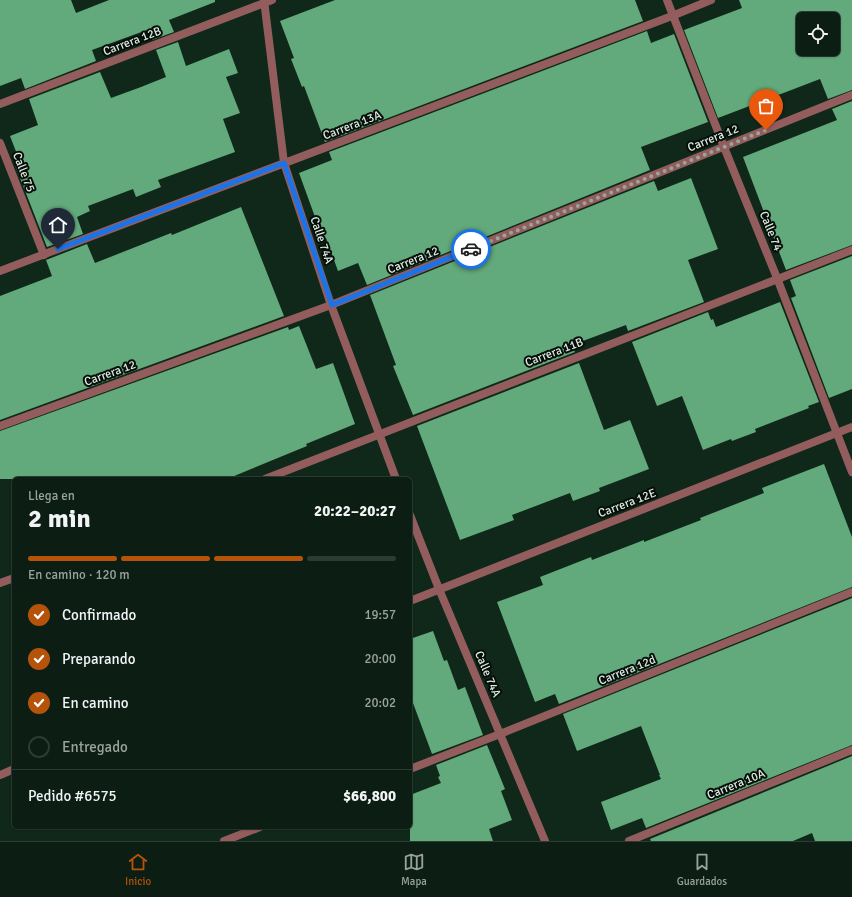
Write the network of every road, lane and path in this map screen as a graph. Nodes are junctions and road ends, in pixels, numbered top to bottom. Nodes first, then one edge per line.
1 (666, 0) edge
2 (711, 0) edge
3 (267, 1) edge
4 (672, 16) junction
5 (852, 95) edge
6 (0, 104) edge
7 (0, 143) edge
8 (724, 147) junction
9 (284, 163) junction
10 (852, 250) edge
11 (44, 255) junction
12 (0, 271) edge
13 (777, 278) junction
14 (332, 305) junction
15 (0, 426) edge
16 (852, 427) edge
17 (836, 433) junction
18 (379, 434) junction
19 (852, 472) edge
20 (270, 477) edge
21 (395, 477) edge
22 (412, 520) edge
23 (12, 579) edge
24 (0, 583) edge
25 (439, 590) junction
26 (852, 592) edge
27 (412, 600) edge
28 (500, 734) junction
29 (852, 750) edge
30 (412, 768) edge
31 (12, 770) edge
32 (0, 775) edge
33 (255, 829) edge
34 (224, 841) edge
35 (545, 841) edge
36 (629, 841) edge

1 - 4 street, Calle 74
2 - 4 street, Carrera 13A
3 - 6 street, Carrera 12B
3 - 9 street, Calle 74A
4 - 8 street, Calle 74
4 - 9 street, Carrera 13A
5 - 8 street, Carrera 12
7 - 11 street, Calle 75
8 - 13 street, Calle 74
8 - 14 street, Carrera 12
9 - 11 street, Carrera 13A
9 - 14 street, Calle 74A
10 - 13 street, Carrera 11B
11 - 12 street, Carrera 13A
13 - 17 street, Calle 74
13 - 18 street, Carrera 11B
14 - 15 street, Carrera 12
14 - 18 street, Calle 74A
16 - 17 street, Carrera 12E
17 - 19 street, Calle 74
17 - 25 street, Carrera 12E
18 - 20 street, Carrera 11B
18 - 21 street, Calle 74A
22 - 25 street, Calle 74A
23 - 24 street
25 - 27 street, Carrera 12E
25 - 28 street, Calle 74A
26 - 28 street, Carrera 12d
28 - 30 street, Carrera 12d
28 - 35 street, Calle 74A
29 - 36 street, Carrera 10A
31 - 32 street
33 - 34 street

